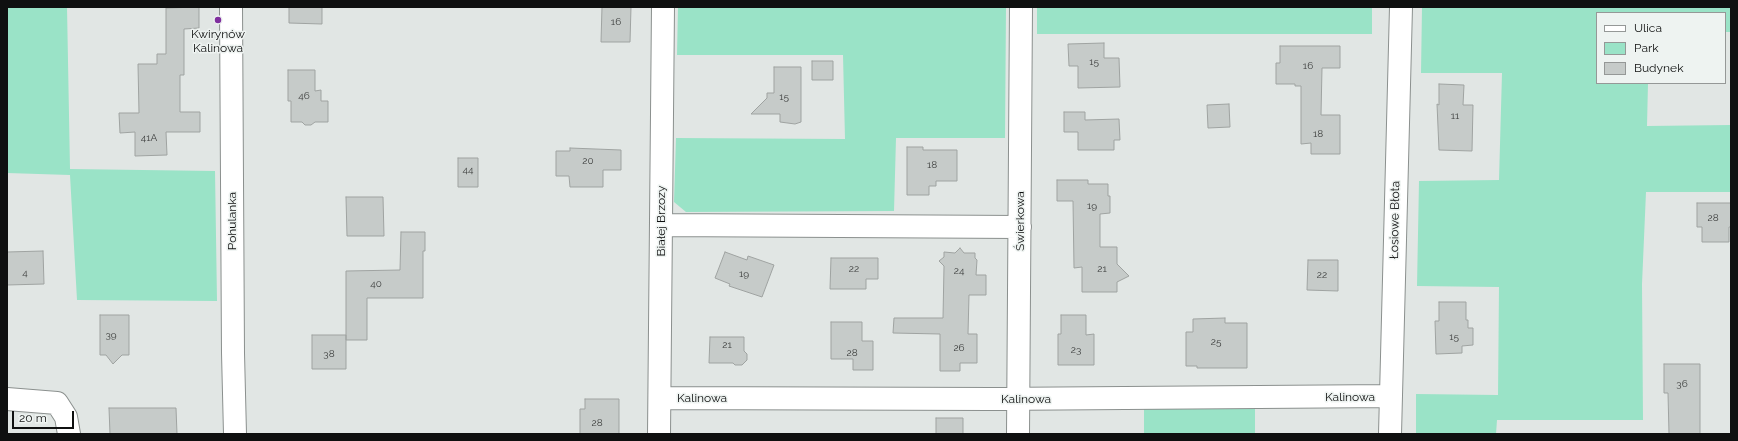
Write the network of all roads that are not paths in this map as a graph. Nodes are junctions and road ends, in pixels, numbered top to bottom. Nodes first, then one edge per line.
1 (231, 7) edge
2 (663, 7) edge
3 (1021, 7) edge
4 (1401, 7) edge
5 (661, 225) junction
6 (1020, 227) junction
7 (1391, 396) junction
8 (660, 398) junction
9 (7, 399) edge
10 (1019, 399) junction
11 (69, 434) edge
12 (235, 434) edge
13 (659, 434) edge
14 (1018, 434) edge
15 (1390, 434) edge

1 - 12 street, Pohulanka
2 - 5 street, Białej Brzozy
3 - 6 street, Świerkowa
4 - 7 street, Łosiowe Błota
5 - 6 street
5 - 8 street, Białej Brzozy
6 - 10 street, Świerkowa
7 - 10 street, Kalinowa
7 - 15 street, Łosiowe Błota
8 - 10 street, Kalinowa
8 - 13 street, Białej Brzozy
9 - 11 street
10 - 14 street, Świerkowa

